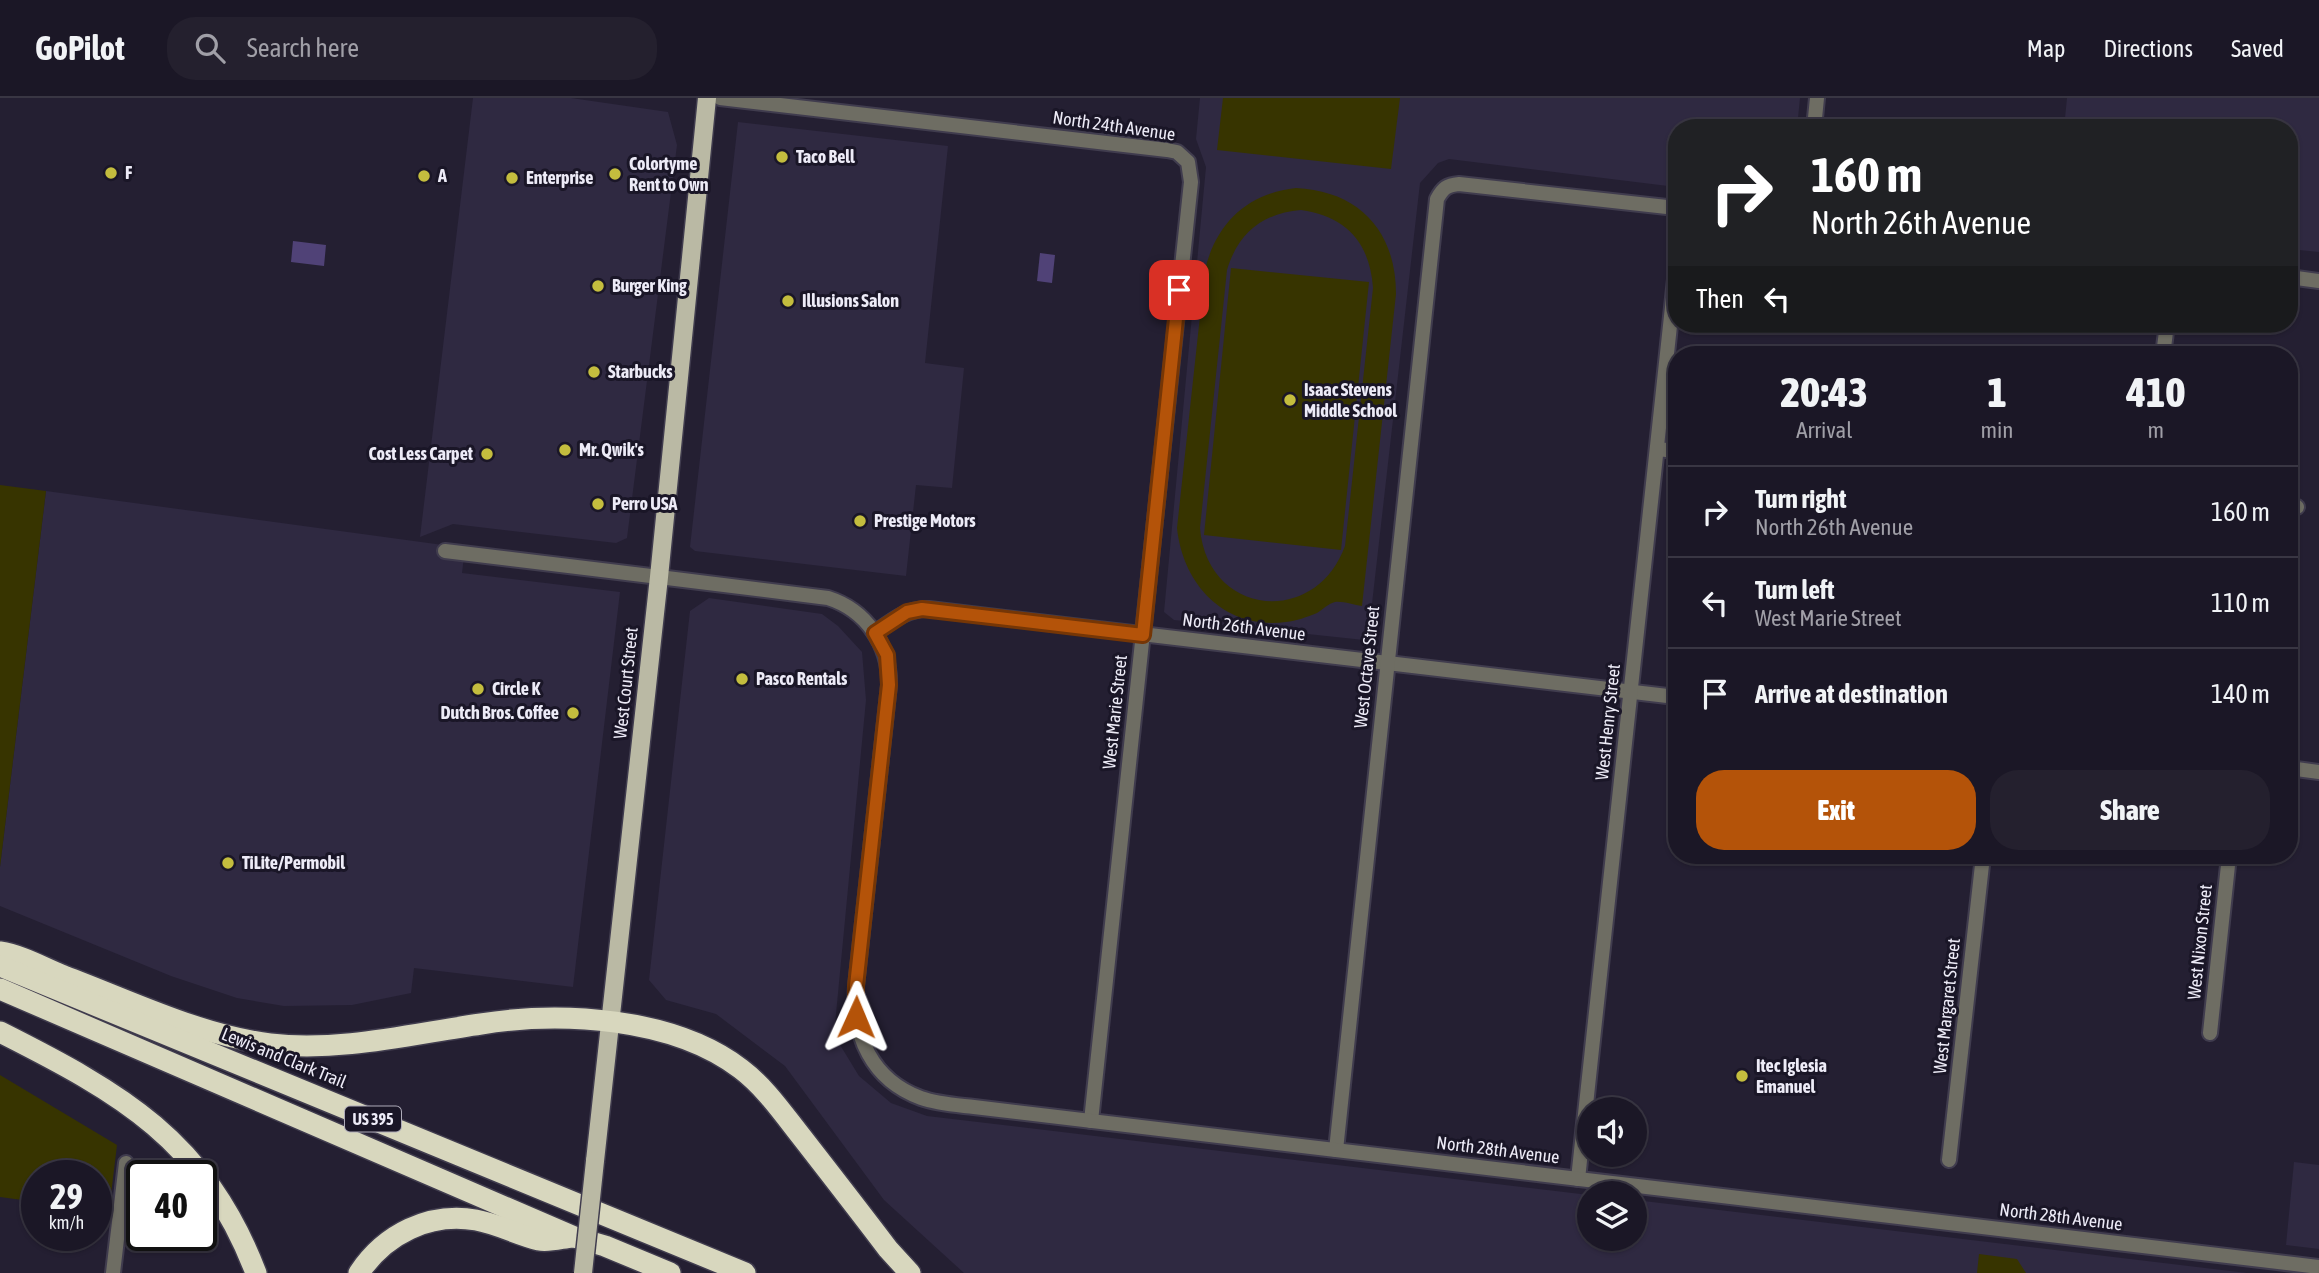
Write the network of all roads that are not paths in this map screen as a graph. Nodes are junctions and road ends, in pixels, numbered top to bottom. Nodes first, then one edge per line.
1 (707, 98) edge
2 (720, 98) edge
3 (1817, 98) edge
4 (1815, 119) edge
5 (1191, 182) joint
6 (1668, 207) edge
7 (2298, 278) edge
8 (2319, 281) edge
9 (1669, 333) edge
10 (1657, 449) junction
11 (1668, 450) edge
12 (445, 551) dead end
13 (659, 577) junction
14 (875, 633) junction
15 (1143, 635) junction
16 (1387, 663) junction
17 (1631, 692) junction
18 (1668, 696) edge
19 (2298, 769) edge
20 (2319, 772) edge
21 (1982, 864) edge
22 (2228, 864) edge
23 (0, 952) edge
24 (0, 966) edge
25 (0, 989) edge
26 (610, 1020) junction
27 (0, 1032) edge
28 (2210, 1033) dead end
29 (1091, 1121) junction
30 (1336, 1150) junction
31 (1949, 1160) dead end
32 (126, 1163) dead end
33 (1578, 1179) junction
34 (575, 1237) junction
35 (2319, 1267) edge
36 (113, 1273) edge
37 (256, 1273) edge
38 (359, 1273) edge
39 (583, 1273) edge
40 (670, 1273) edge
41 (745, 1273) edge
42 (910, 1273) edge

1 - 13 main road, West Court Street
2 - 5 street, North 24th Avenue
3 - 4 street
5 - 15 street, West Marie Street
6 - 16 street, West Octave Street
7 - 8 street
9 - 10 street, West Henry Street
10 - 11 street
10 - 17 street, West Henry Street
12 - 13 street
13 - 14 street
13 - 26 main road, West Court Street
14 - 15 street, North 26th Avenue
14 - 29 street, North 28th Avenue
15 - 16 street, North 26th Avenue
15 - 29 street, West Marie Street
16 - 17 street, North 26th Avenue
16 - 30 street, West Octave Street
17 - 18 street, North 26th Avenue
17 - 33 street, West Henry Street
19 - 20 street
21 - 31 street, West Margaret Street
22 - 28 street, West Nixon Street
23 - 26 highway
24 - 41 highway, Lewis and Clark Trail / US 395
25 - 34 highway, US 395
26 - 39 main road, West Court Street, bridge
26 - 42 highway
27 - 37 highway
29 - 30 street, North 28th Avenue
30 - 33 street, North 28th Avenue
32 - 36 street
33 - 35 street, North 28th Avenue
34 - 38 highway
34 - 40 highway, US 395

